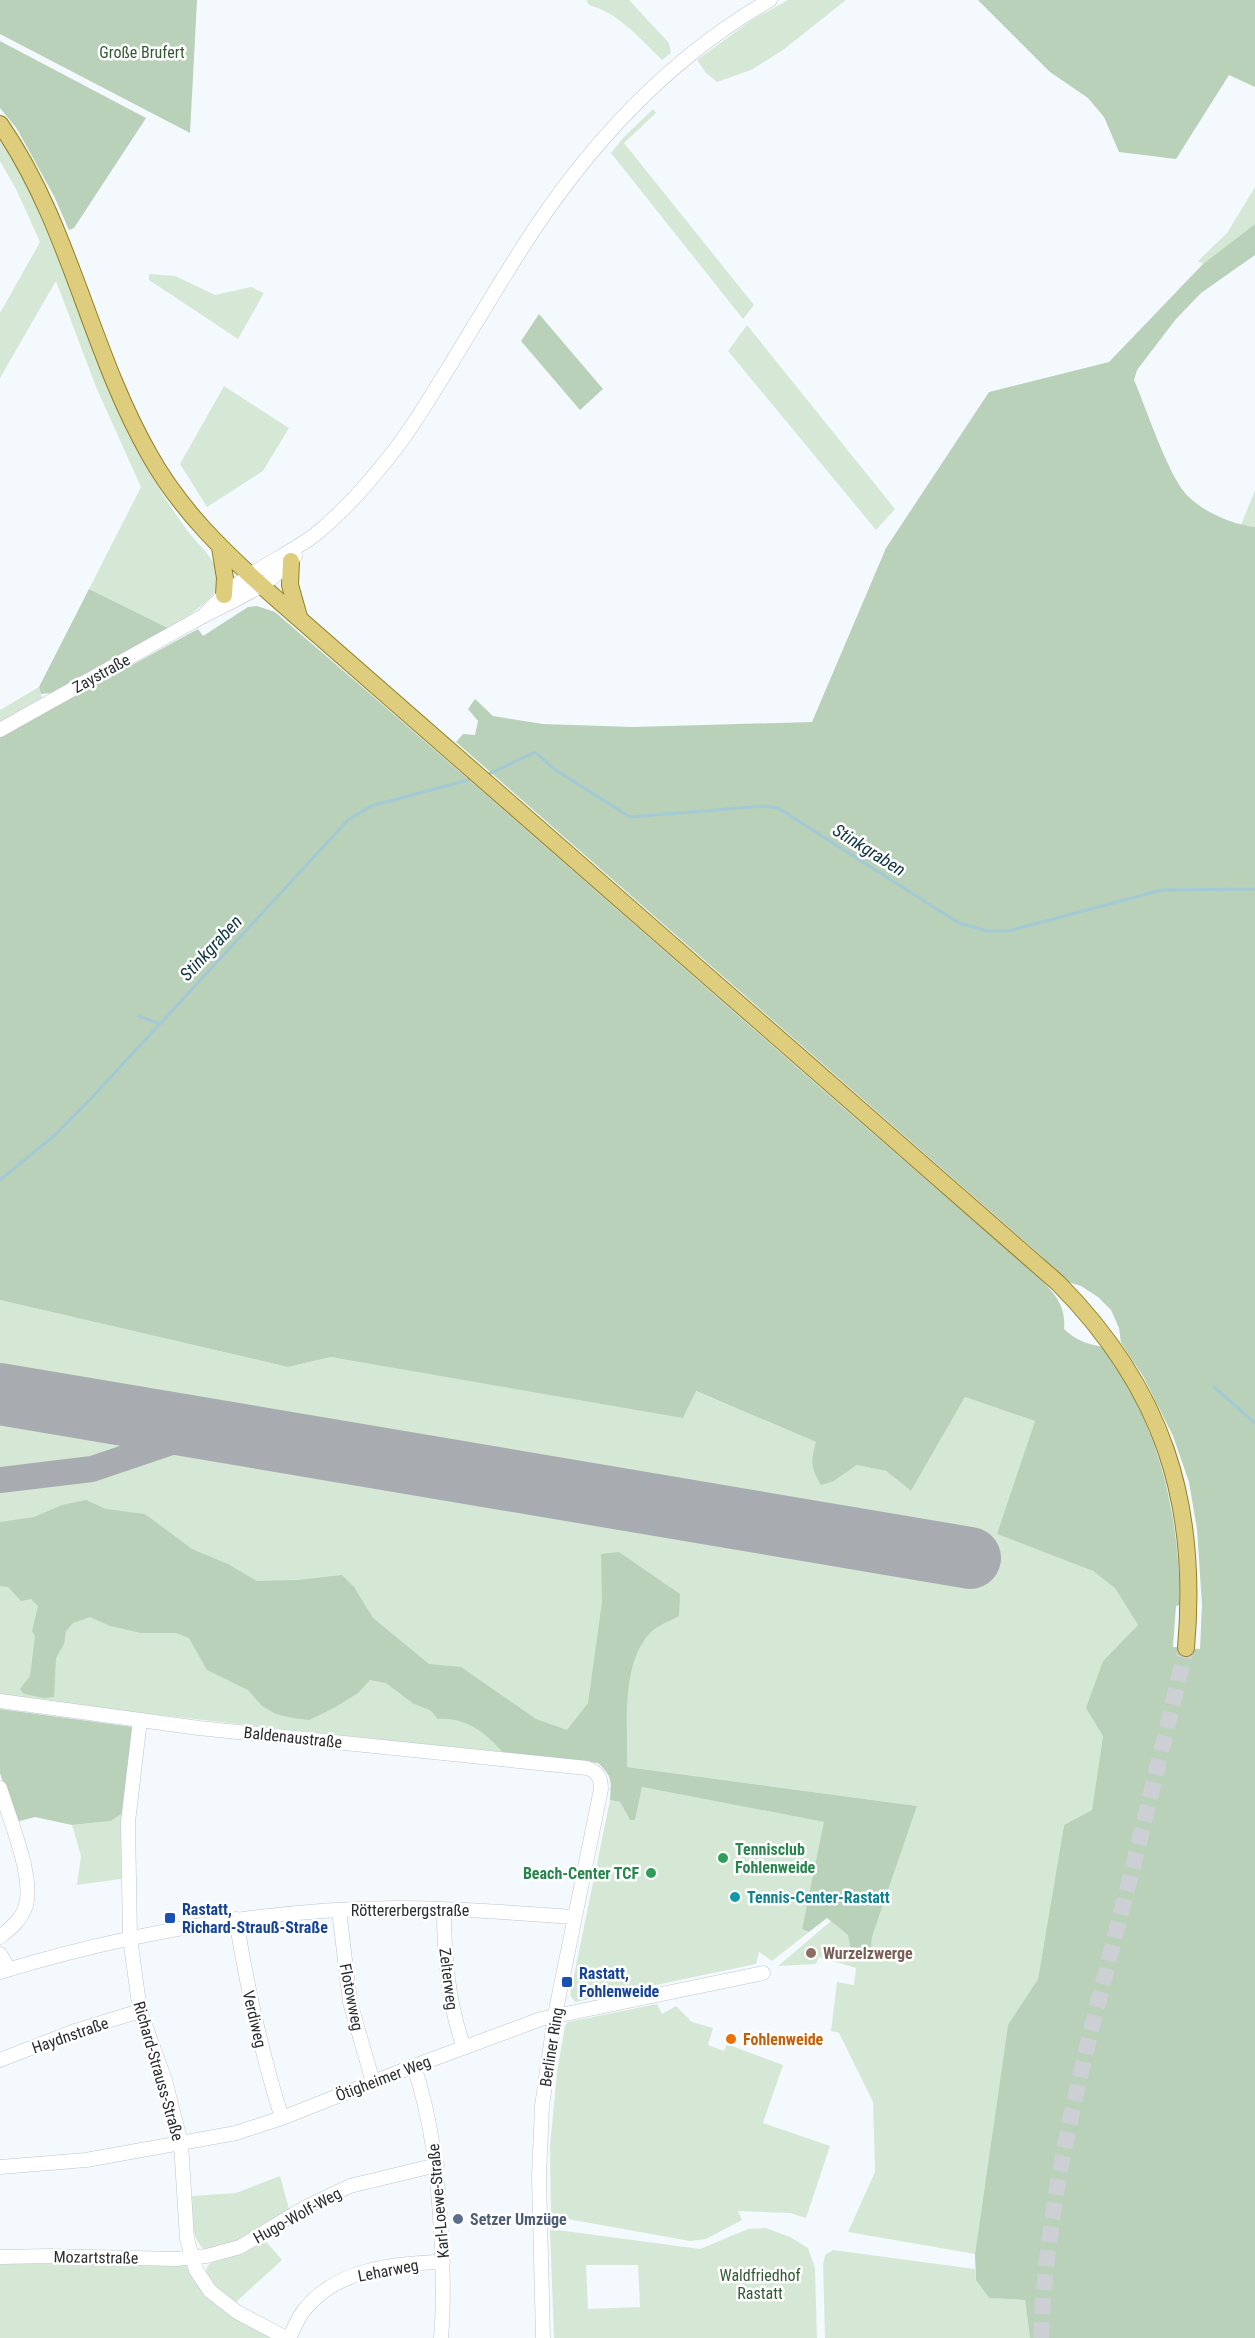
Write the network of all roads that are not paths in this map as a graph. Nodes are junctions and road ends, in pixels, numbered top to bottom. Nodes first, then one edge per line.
1 (770, 0) edge
2 (0, 124) edge
3 (310, 538) junction
4 (219, 546) junction
5 (291, 561) junction
6 (256, 580) junction
7 (224, 595) junction
8 (202, 617) junction
9 (299, 617) junction
10 (0, 730) edge
11 (1186, 1648) tunnel mouth
12 (0, 1701) edge
13 (140, 1720) junction
14 (587, 1767) joint
15 (0, 1788) edge
16 (444, 1909) junction
17 (339, 1910) junction
18 (575, 1917) junction
19 (236, 1919) junction
20 (0, 1937) edge
21 (130, 1938) junction
22 (0, 1954) edge
23 (4, 1971) edge
24 (763, 1972) dead end
25 (140, 2011) junction
26 (555, 2015) junction
27 (464, 2048) junction
28 (0, 2060) edge
29 (414, 2066) junction
30 (373, 2082) junction
31 (282, 2118) junction
32 (181, 2143) junction
33 (437, 2165) junction
34 (0, 2167) edge
35 (0, 2257) edge
36 (192, 2258) junction
37 (443, 2262) junction
38 (288, 2338) edge
39 (441, 2338) edge
40 (543, 2338) edge

1 - 3 street
2 - 4 main road
3 - 5 street
3 - 6 street
4 - 6 main road
4 - 7 main road
5 - 6 street
5 - 9 main road
6 - 7 street, Zaystraße
6 - 8 street, Zaystraße
6 - 9 main road
7 - 8 street, Zaystraße
8 - 10 street, Zaystraße
9 - 11 main road
12 - 13 street, Baldenaustraße
13 - 14 street, Baldenaustraße
13 - 21 street, Richard-Strauss-Straße
14 - 18 street, Berliner Ring
15 - 20 street
16 - 17 street, Röttererbergstraße
16 - 18 street, Röttererbergstraße
16 - 27 street, Zelterweg
17 - 19 street, Röttererbergstraße
17 - 30 street, Flotowweg
18 - 26 street, Berliner Ring
19 - 21 street, Röttererbergstraße
19 - 31 street, Verdiweg
21 - 23 street, Röttererbergstraße
21 - 25 street, Richard-Strauss-Straße
22 - 23 street
24 - 26 street, Ötigheimer Weg
25 - 28 street, Haydnstraße
25 - 32 street, Richard-Strauss-Straße
26 - 27 street, Ötigheimer Weg
26 - 40 street, Berliner Ring
27 - 29 street, Ötigheimer Weg
29 - 30 street, Ötigheimer Weg
29 - 33 street, Karl-Loewe-Straße
30 - 31 street, Ötigheimer Weg
31 - 32 street, Ötigheimer Weg
32 - 34 street, Ötigheimer Weg
32 - 36 street, Richard-Strauss-Straße
33 - 36 street, Hugo-Wolf-Weg
33 - 37 street, Karl-Loewe-Straße
35 - 36 street, Mozartstraße
36 - 38 street, Richard-Strauss-Straße
37 - 38 street, Leharweg
37 - 39 street, Karl-Loewe-Straße

